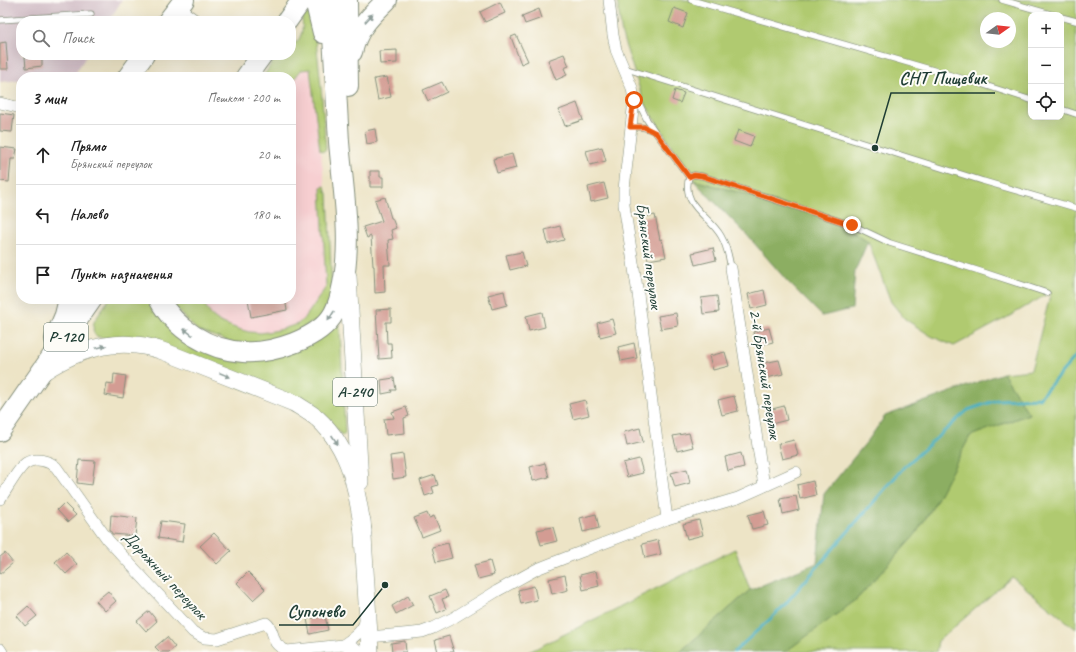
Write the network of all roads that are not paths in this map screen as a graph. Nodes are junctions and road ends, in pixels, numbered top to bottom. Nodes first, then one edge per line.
1 (302, 0) edge
2 (315, 0) edge
3 (331, 0) edge
4 (347, 0) edge
5 (387, 0) edge
6 (609, 0) edge
7 (691, 0) edge
8 (1002, 0) edge
9 (182, 2) edge
10 (1044, 12) edge
11 (91, 14) dead end
12 (61, 16) edge
13 (172, 16) edge
14 (196, 16) edge
15 (290, 16) edge
16 (1064, 18) edge
17 (16, 19) edge
18 (0, 20) edge
19 (1076, 22) edge
20 (140, 60) edge
21 (258, 60) edge
22 (348, 65) junction
23 (624, 68) junction
24 (132, 72) edge
25 (250, 72) edge
26 (632, 88) junction
27 (1028, 99) edge
28 (336, 100) junction
29 (0, 103) edge
30 (16, 107) edge
31 (1064, 110) edge
32 (1076, 114) edge
33 (630, 127) junction
34 (656, 133) junction
35 (689, 177) junction
36 (1076, 208) edge
37 (345, 218) junction
38 (347, 252) junction
39 (731, 268) joint
40 (1047, 294) dead end
41 (68, 304) edge
42 (89, 304) edge
43 (162, 304) edge
44 (40, 374) junction
45 (0, 431) edge
46 (796, 472) dead end
47 (764, 486) junction
48 (0, 499) edge
49 (667, 519) junction
50 (363, 531) junction
51 (367, 613) junction
52 (343, 645) junction
53 (367, 647) edge
54 (0, 649) edge
55 (2, 652) edge

1 - 15 highway
2 - 28 highway
3 - 28 highway, А-240
4 - 22 highway, А-240
22 -> 5 highway
6 - 23 street, Брянский переулок
7 - 27 lane
8 - 10 lane
9 - 13 highway
9 - 14 lane
11 - 12 lane
16 - 19 lane
17 - 18 lane
20 - 24 highway
21 - 25 highway
22 - 37 highway, А-240
23 - 26 street, Брянский переулок
23 - 36 lane
26 - 33 street, Брянский переулок
26 - 34 lane
28 - 37 highway, А-240
29 - 30 street
31 - 32 lane
33 - 34 lane
33 - 49 street, Брянский переулок
34 - 35 lane
35 - 39 lane
35 - 40 lane
37 - 38 highway, А-240
38 -> 43 highway
38 - 50 main road, А-240
39 - 47 street, 2-й Брянский переулок
41 - 44 highway
42 - 44 highway, Р-120
44 - 45 highway, Р-120
44 -> 50 main road
46 - 47 street
47 - 49 street
48 - 52 street, Дорожный переулок
49 - 53 street
50 - 51 main road, А-240
51 - 52 street
51 - 53 main road, А-240
52 - 53 street
54 - 55 street

